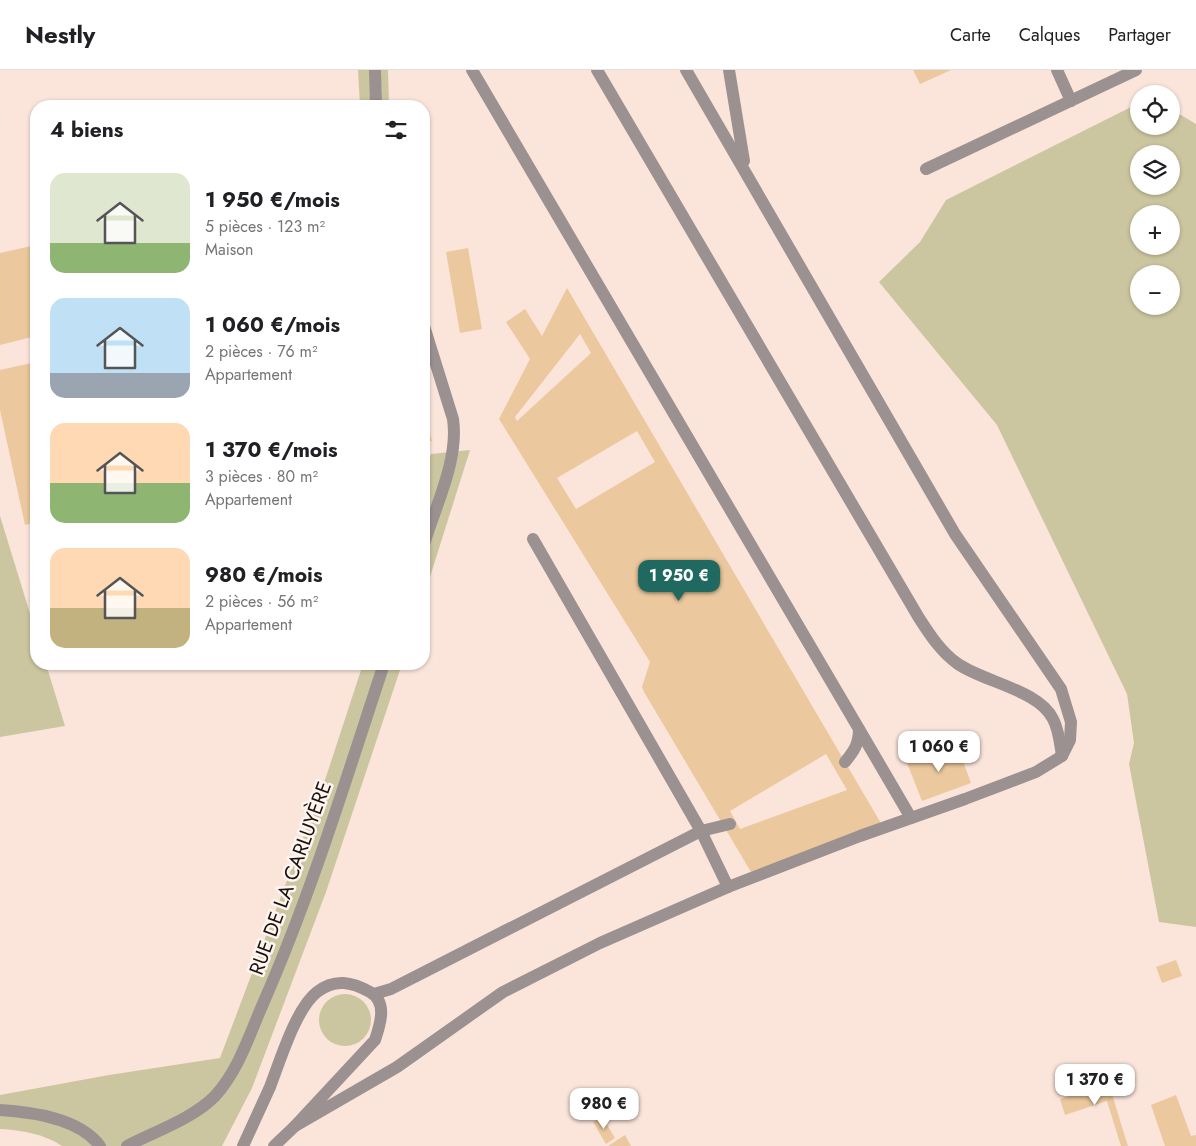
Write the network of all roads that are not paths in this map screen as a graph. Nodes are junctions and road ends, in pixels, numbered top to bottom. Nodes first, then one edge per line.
1 (375, 70) edge
2 (472, 70) edge
3 (597, 70) edge
4 (686, 70) edge
5 (729, 70) edge
6 (1057, 70) edge
7 (1136, 70) edge
8 (376, 100) edge
9 (1071, 100) junction
10 (926, 169) dead end
11 (751, 180) junction
12 (430, 345) edge
13 (430, 525) edge
14 (533, 539) dead end
15 (382, 670) edge
16 (859, 729) junction
17 (1062, 756) junction
18 (844, 762) dead end
19 (911, 818) junction
20 (730, 824) dead end
21 (701, 831) junction
22 (728, 887) junction
23 (374, 994) junction
24 (0, 1110) edge
25 (295, 1126) junction
26 (100, 1146) edge
27 (127, 1146) edge
28 (243, 1146) edge
29 (274, 1146) edge

1 - 8 street
2 - 16 street
3 - 17 street
4 - 11 street
5 - 11 street
6 - 9 street
7 - 9 street
9 - 10 street
11 - 17 street
12 - 13 street
14 - 21 street
15 - 27 street, RUE DE LA CARLUYÈRE
16 - 18 street
16 - 19 street
17 - 19 street
19 - 22 street
20 - 21 street
21 - 22 street
21 - 23 street
22 - 25 street
23 - 25 street
23 - 28 street
24 - 26 street
25 - 29 street

